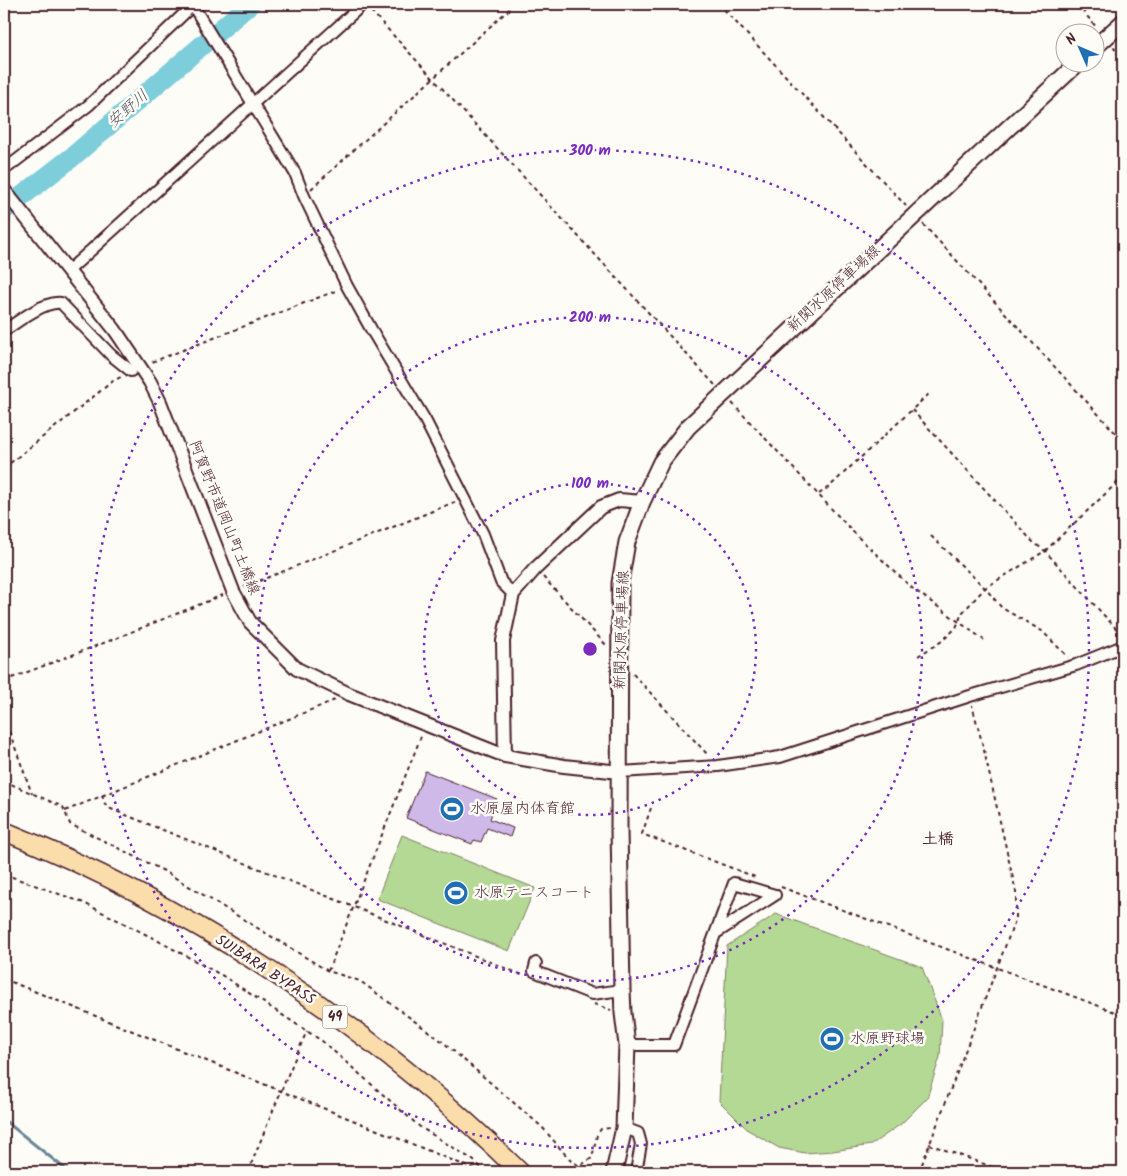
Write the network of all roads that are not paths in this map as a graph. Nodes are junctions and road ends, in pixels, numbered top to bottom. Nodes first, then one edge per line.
1 (194, 7) edge
2 (367, 7) edge
3 (1123, 22) edge
4 (1104, 39) edge
5 (1068, 72) edge
6 (252, 101) junction
7 (4, 170) edge
8 (4, 190) edge
9 (68, 271) junction
10 (4, 331) edge
11 (136, 369) junction
12 (642, 502) junction
13 (513, 594) junction
14 (1123, 646) edge
15 (505, 756) junction
16 (620, 772) junction
17 (4, 831) edge
18 (716, 932) junction
19 (536, 963) dead end
20 (622, 990) junction
21 (627, 1045) junction
22 (624, 1128) junction
23 (520, 1172) edge
24 (614, 1172) edge
25 (636, 1172) edge

1 - 6 street
1 - 7 street
2 - 6 street
3 - 4 main road
5 - 12 main road, 新関水原停車場線
6 - 9 street
6 - 13 street
8 - 9 street, 阿賀野市道岡山町土橋線
9 - 11 street, 阿賀野市道岡山町土橋線
10 - 11 street
11 - 15 street, 阿賀野市道岡山町土橋線
12 - 13 street
12 - 16 main road, 新関水原停車場線
13 - 15 street
14 - 16 street
15 - 16 street, 阿賀野市道岡山町土橋線
16 - 20 main road, 新関水原停車場線
17 - 23 highway, SUIBARA BYPASS / 49
18 - 18 street
18 - 21 street
19 - 20 street
20 - 21 main road, 新関水原停車場線
21 - 22 main road, 新関水原停車場線
22 - 24 main road, 新関水原停車場線
22 - 25 street

